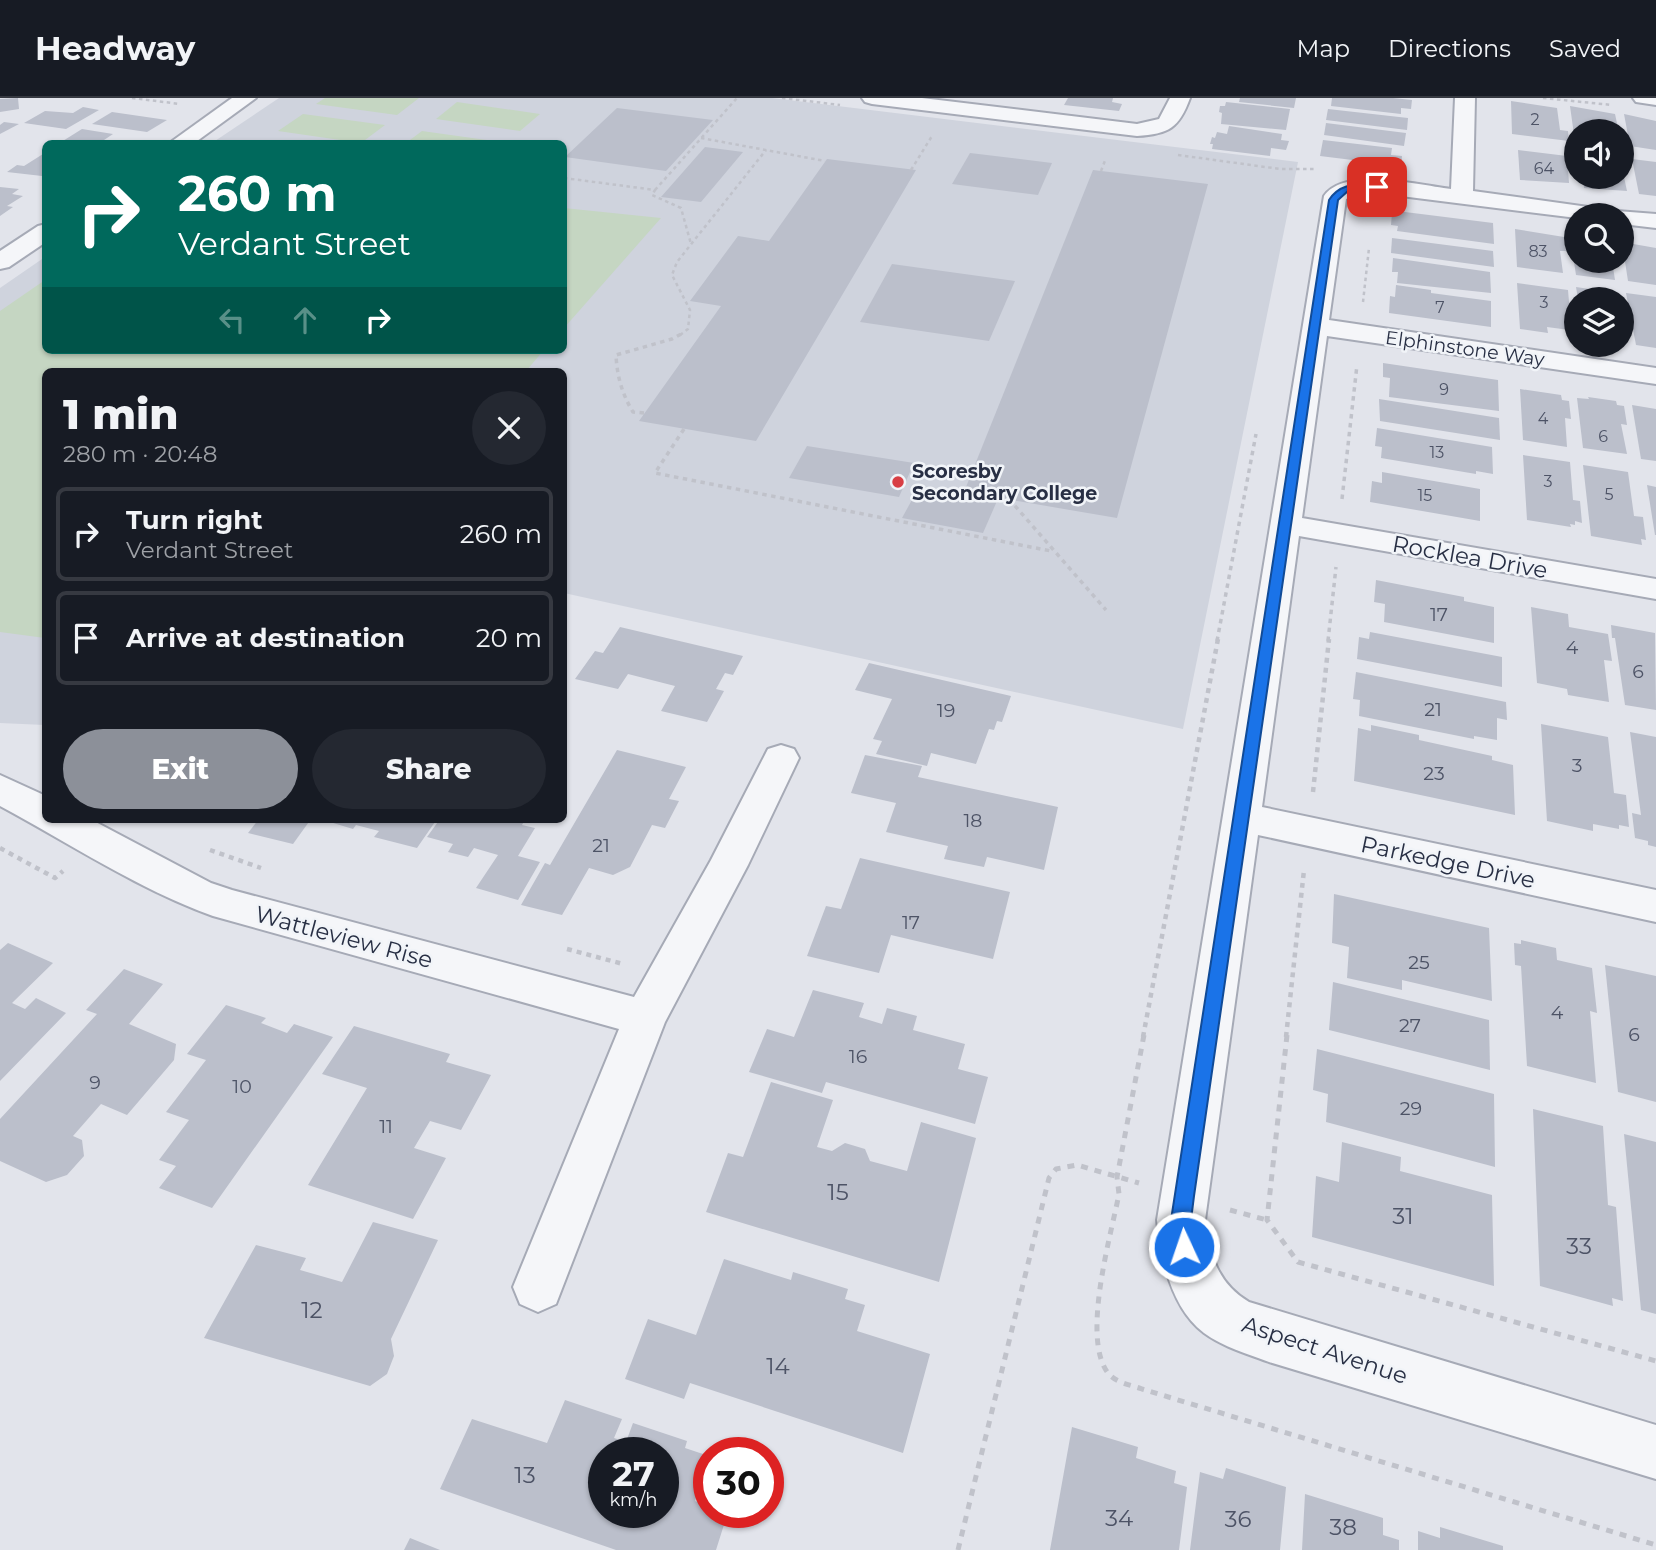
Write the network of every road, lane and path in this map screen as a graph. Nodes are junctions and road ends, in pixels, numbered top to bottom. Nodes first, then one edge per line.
1 (132, 98) edge
2 (216, 98) edge
3 (737, 98) edge
4 (872, 98) edge
5 (1180, 98) edge
6 (1465, 98) edge
7 (1543, 98) edge
8 (1643, 98) edge
9 (1656, 99) edge
10 (244, 100) edge
11 (190, 106) dead end
12 (1618, 106) dead end
13 (933, 135) dead end
14 (701, 138) junction
15 (184, 140) edge
16 (766, 150) junction
17 (1175, 153) dead end
18 (1107, 157) dead end
19 (825, 161) dead end
20 (1306, 169) junction
21 (911, 170) dead end
22 (1101, 171) dead end
23 (1304, 177) dead end
24 (567, 178) edge
25 (1336, 178) junction
26 (655, 190) junction
27 (1462, 197) junction
28 (1564, 210) edge
29 (1634, 218) edge
30 (1656, 221) edge
31 (42, 235) edge
32 (691, 244) junction
33 (1369, 247) dead end
34 (0, 262) edge
35 (1362, 310) dead end
36 (1315, 326) junction
37 (1357, 364) dead end
38 (1656, 376) edge
39 (644, 413) dead end
40 (684, 429) dead end
41 (1009, 499) dead end
42 (1284, 524) junction
43 (1339, 534) junction
44 (1051, 551) junction
45 (1656, 589) edge
46 (1106, 610) dead end
47 (781, 758) dead end
48 (0, 789) edge
49 (42, 811) edge
50 (1241, 817) junction
51 (64, 823) edge
52 (1309, 832) junction
53 (201, 846) dead end
54 (0, 848) edge
55 (264, 869) dead end
56 (64, 870) dead end
57 (1656, 906) edge
58 (565, 948) dead end
59 (668, 975) junction
60 (645, 1018) junction
61 (1150, 1186) dead end
62 (1218, 1206) dead end
63 (1267, 1220) junction
64 (538, 1287) dead end
65 (1656, 1361) edge
66 (1656, 1452) edge
67 (958, 1550) edge

1 - 11 path
2 - 10 street
3 - 14 path
4 - 5 street
6 - 27 street
7 - 12 path
8 - 9 street
10 - 15 street
13 - 21 path
14 - 16 path
14 - 26 path
16 - 19 path
16 - 32 path
17 - 20 path
18 - 22 path
20 - 23 path
20 - 25 path
24 - 26 path
25 - 27 street
25 - 36 street, Aspect Avenue
26 - 32 path
27 - 28 street
29 - 30 street
31 - 34 street
32 - 39 path
33 - 35 path
36 - 38 street, Elphinstone Way
36 - 42 street, Aspect Avenue
37 - 43 path
40 - 44 path
41 - 44 path
42 - 43 street, Rocklea Drive
42 - 50 street, Aspect Avenue
43 - 45 street, Rocklea Drive
43 - 52 path
44 - 46 path
47 - 59 street
48 - 49 street
50 - 52 street, Parkedge Drive
50 - 66 street, Aspect Avenue
51 - 60 street, Wattleview Rise
52 - 57 street, Parkedge Drive
52 - 63 path
53 - 55 path
54 - 56 path
58 - 59 path
59 - 60 street
60 - 64 street
61 - 67 path
62 - 63 path
63 - 65 path

